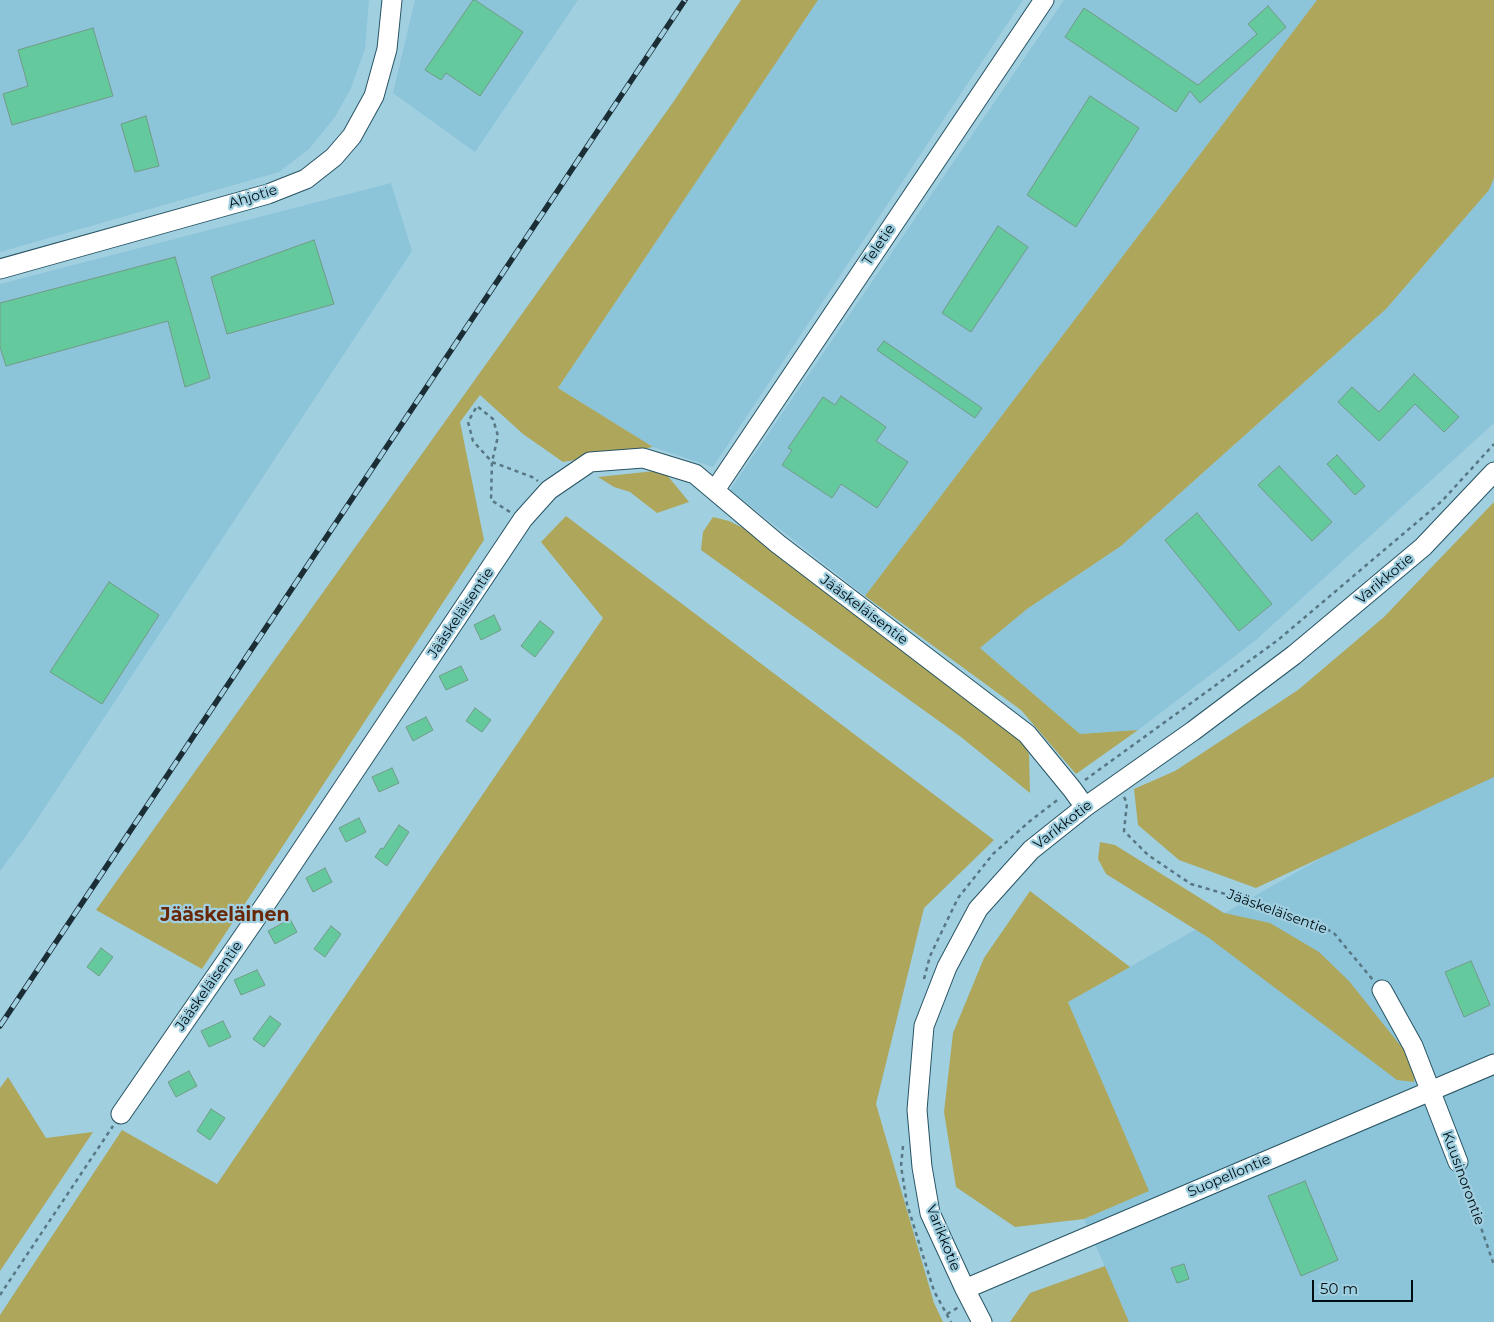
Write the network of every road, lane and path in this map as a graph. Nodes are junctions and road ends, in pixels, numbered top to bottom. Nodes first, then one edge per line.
1 (392, 0) edge
2 (1044, 0) edge
3 (0, 269) edge
4 (1494, 444) edge
5 (492, 462) junction
6 (1494, 472) edge
7 (549, 490) junction
8 (714, 490) junction
9 (524, 519) junction
10 (1103, 767) junction
11 (1116, 785) junction
12 (1072, 789) junction
13 (1085, 807) junction
14 (922, 983) dead end
15 (1382, 990) joint
16 (1494, 1064) edge
17 (1431, 1090) junction
18 (120, 1114) joint
19 (903, 1146) dead end
20 (1458, 1162) joint
21 (1494, 1265) edge
22 (965, 1289) junction
23 (0, 1295) edge
24 (951, 1322) edge
25 (982, 1322) edge

1 - 3 street, Ahjotie
2 - 8 street, Teletie
4 - 10 path
5 - 5 path
5 - 7 path
5 - 9 path
6 - 11 street, Varikkotie
7 - 8 street, Jääskeläisentie
7 - 9 street, Jääskeläisentie
8 - 12 street, Jääskeläisentie
9 - 18 street, Jääskeläisentie
10 - 11 path, Jääskeläisentie
10 - 12 path
11 - 13 street, Varikkotie
11 - 15 path, Jääskeläisentie
12 - 13 street, Jääskeläisentie
12 - 14 path
13 - 22 street, Varikkotie
15 - 17 street
16 - 17 street, Suopellontie
17 - 20 street, Kuusinorontie
17 - 22 street, Suopellontie
18 - 23 path
19 - 24 path
20 - 21 path, Kuusinorontie
22 - 25 street, Varikkotie

